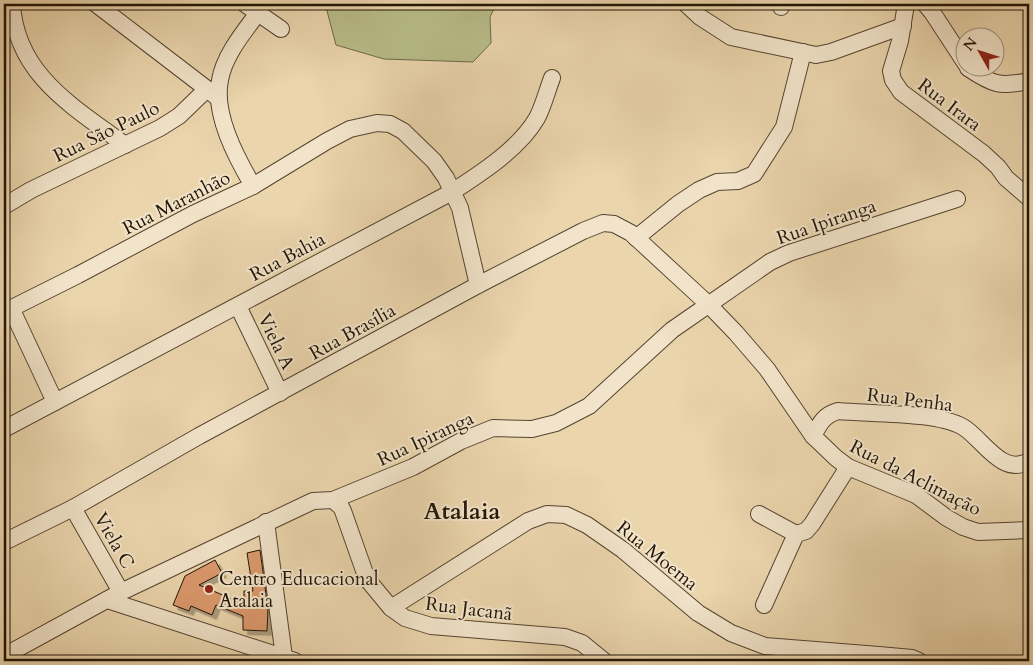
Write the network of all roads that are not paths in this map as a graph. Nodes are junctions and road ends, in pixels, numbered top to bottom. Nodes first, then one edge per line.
1 (10, 4) edge
2 (96, 4) edge
3 (686, 4) edge
4 (906, 4) edge
5 (924, 4) edge
6 (251, 8) edge
7 (904, 26) junction
8 (281, 29) dead end
9 (956, 49) edge
10 (803, 52) junction
11 (552, 78) dead end
12 (984, 78) edge
13 (1029, 82) edge
14 (212, 94) junction
15 (125, 146) junction
16 (252, 186) junction
17 (452, 192) junction
18 (1029, 198) edge
19 (957, 199) dead end
20 (4, 206) edge
21 (636, 238) junction
22 (478, 284) junction
23 (708, 304) junction
24 (238, 306) junction
25 (7, 310) edge
26 (280, 393) junction
27 (55, 402) junction
28 (4, 429) edge
29 (813, 436) junction
30 (1029, 461) edge
31 (848, 467) junction
32 (333, 500) junction
33 (74, 508) junction
34 (759, 514) dead end
35 (266, 522) junction
36 (1029, 530) edge
37 (796, 534) junction
38 (4, 542) edge
39 (114, 596) junction
40 (764, 605) dead end
41 (391, 608) junction
42 (4, 656) edge
43 (898, 659) edge
44 (290, 660) edge
45 (604, 661) edge
46 (920, 661) edge

1 - 15 street
2 - 14 street
3 - 10 street
4 - 7 street, Rua Irara
5 - 9 street
6 - 8 street
6 - 14 street
7 - 10 street
7 - 18 street, Rua Irara
10 - 21 street
11 - 17 street, Rua Bahia
12 - 13 street
14 - 15 street, Rua São Paulo
14 - 16 street
15 - 20 street, Rua São Paulo
16 - 17 street, Rua Maranhão
16 - 25 street, Rua Maranhão
17 - 22 street, Rua Maranhão
17 - 24 street, Rua Bahia
19 - 23 street, Rua Ipiranga
21 - 22 street, Rua Brasília
21 - 23 street, Rua Brasília
22 - 26 street, Rua Brasília
23 - 29 street, Rua da Aclimação
23 - 32 street, Rua Ipiranga
24 - 26 street, Viela A
24 - 27 street, Rua Bahia
25 - 27 street
26 - 33 street, Rua Brasília
27 - 28 street, Rua Bahia
29 - 30 street, Rua Penha
29 - 31 street, Rua da Aclimação
31 - 36 street, Rua da Aclimação
31 - 37 street
32 - 35 street, Rua Ipiranga
32 - 41 street, Rua Jacanã
33 - 38 street, Rua Brasília
33 - 39 street, Viela C
34 - 37 street
35 - 39 street, Rua Ipiranga
35 - 44 street
37 - 40 street
39 - 42 street, Rua Ipiranga
39 - 44 street
41 - 43 street, Rua Moema
41 - 45 street, Rua Jacanã
43 - 46 street, Rua Moema

